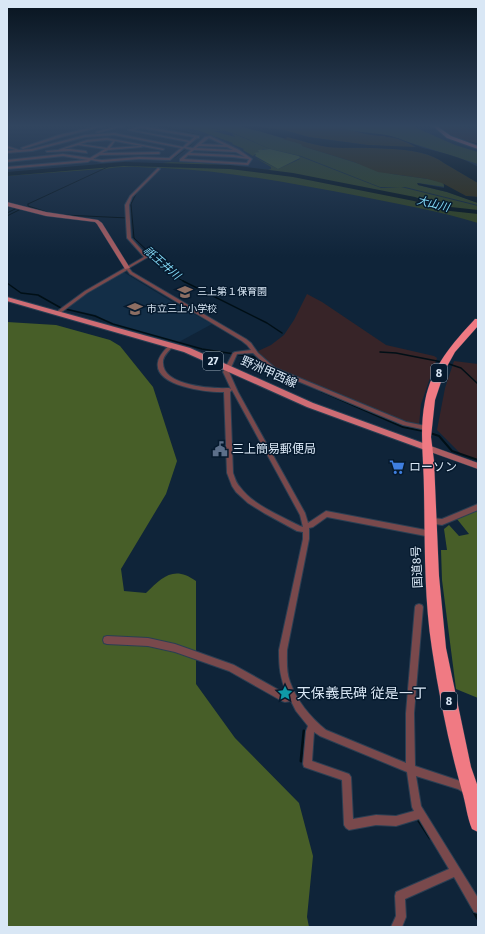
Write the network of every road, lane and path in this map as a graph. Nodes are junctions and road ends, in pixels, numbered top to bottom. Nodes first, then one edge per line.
1 (159, 169) dead end
2 (7, 204) edge
3 (127, 268) junction
4 (7, 299) edge
5 (57, 313) junction
6 (478, 321) edge
7 (172, 345) junction
8 (254, 351) junction
9 (229, 368) junction
10 (230, 390) junction
11 (426, 428) junction
12 (428, 448) junction
13 (478, 466) edge
14 (478, 507) edge
15 (306, 528) junction
16 (431, 528) junction
17 (419, 607) dead end
18 (107, 640) dead end
19 (293, 697) junction
20 (313, 725) junction
21 (411, 770) junction
22 (474, 794) edge
23 (421, 814) junction
24 (478, 823) edge
25 (456, 871) junction
26 (478, 908) edge
27 (396, 927) edge

1 - 3 street
2 - 3 street
3 - 5 street
3 - 8 street
4 - 5 main road, 野洲甲西線 / 27
5 - 7 main road, 野洲甲西線 / 27
6 - 11 highway, 国道8号 / 8
7 - 9 main road, 野洲甲西線 / 27
7 - 10 street
8 - 9 street
8 - 11 street
9 - 10 street
9 - 12 main road, 野洲甲西線 / 27
10 - 15 street
10 - 15 street
11 - 12 highway, 国道8号 / 8
12 - 13 street
12 - 16 highway, 国道8号 / 8
14 - 16 street
15 - 16 street
15 - 19 street
16 - 22 highway, 国道8号 / 8
17 - 21 street
18 - 19 street
19 - 20 street
20 - 21 street
20 - 23 street
21 - 22 street
21 - 23 street
22 - 24 highway, 国道8号 / 8
23 - 25 street
25 - 26 street
25 - 27 street

